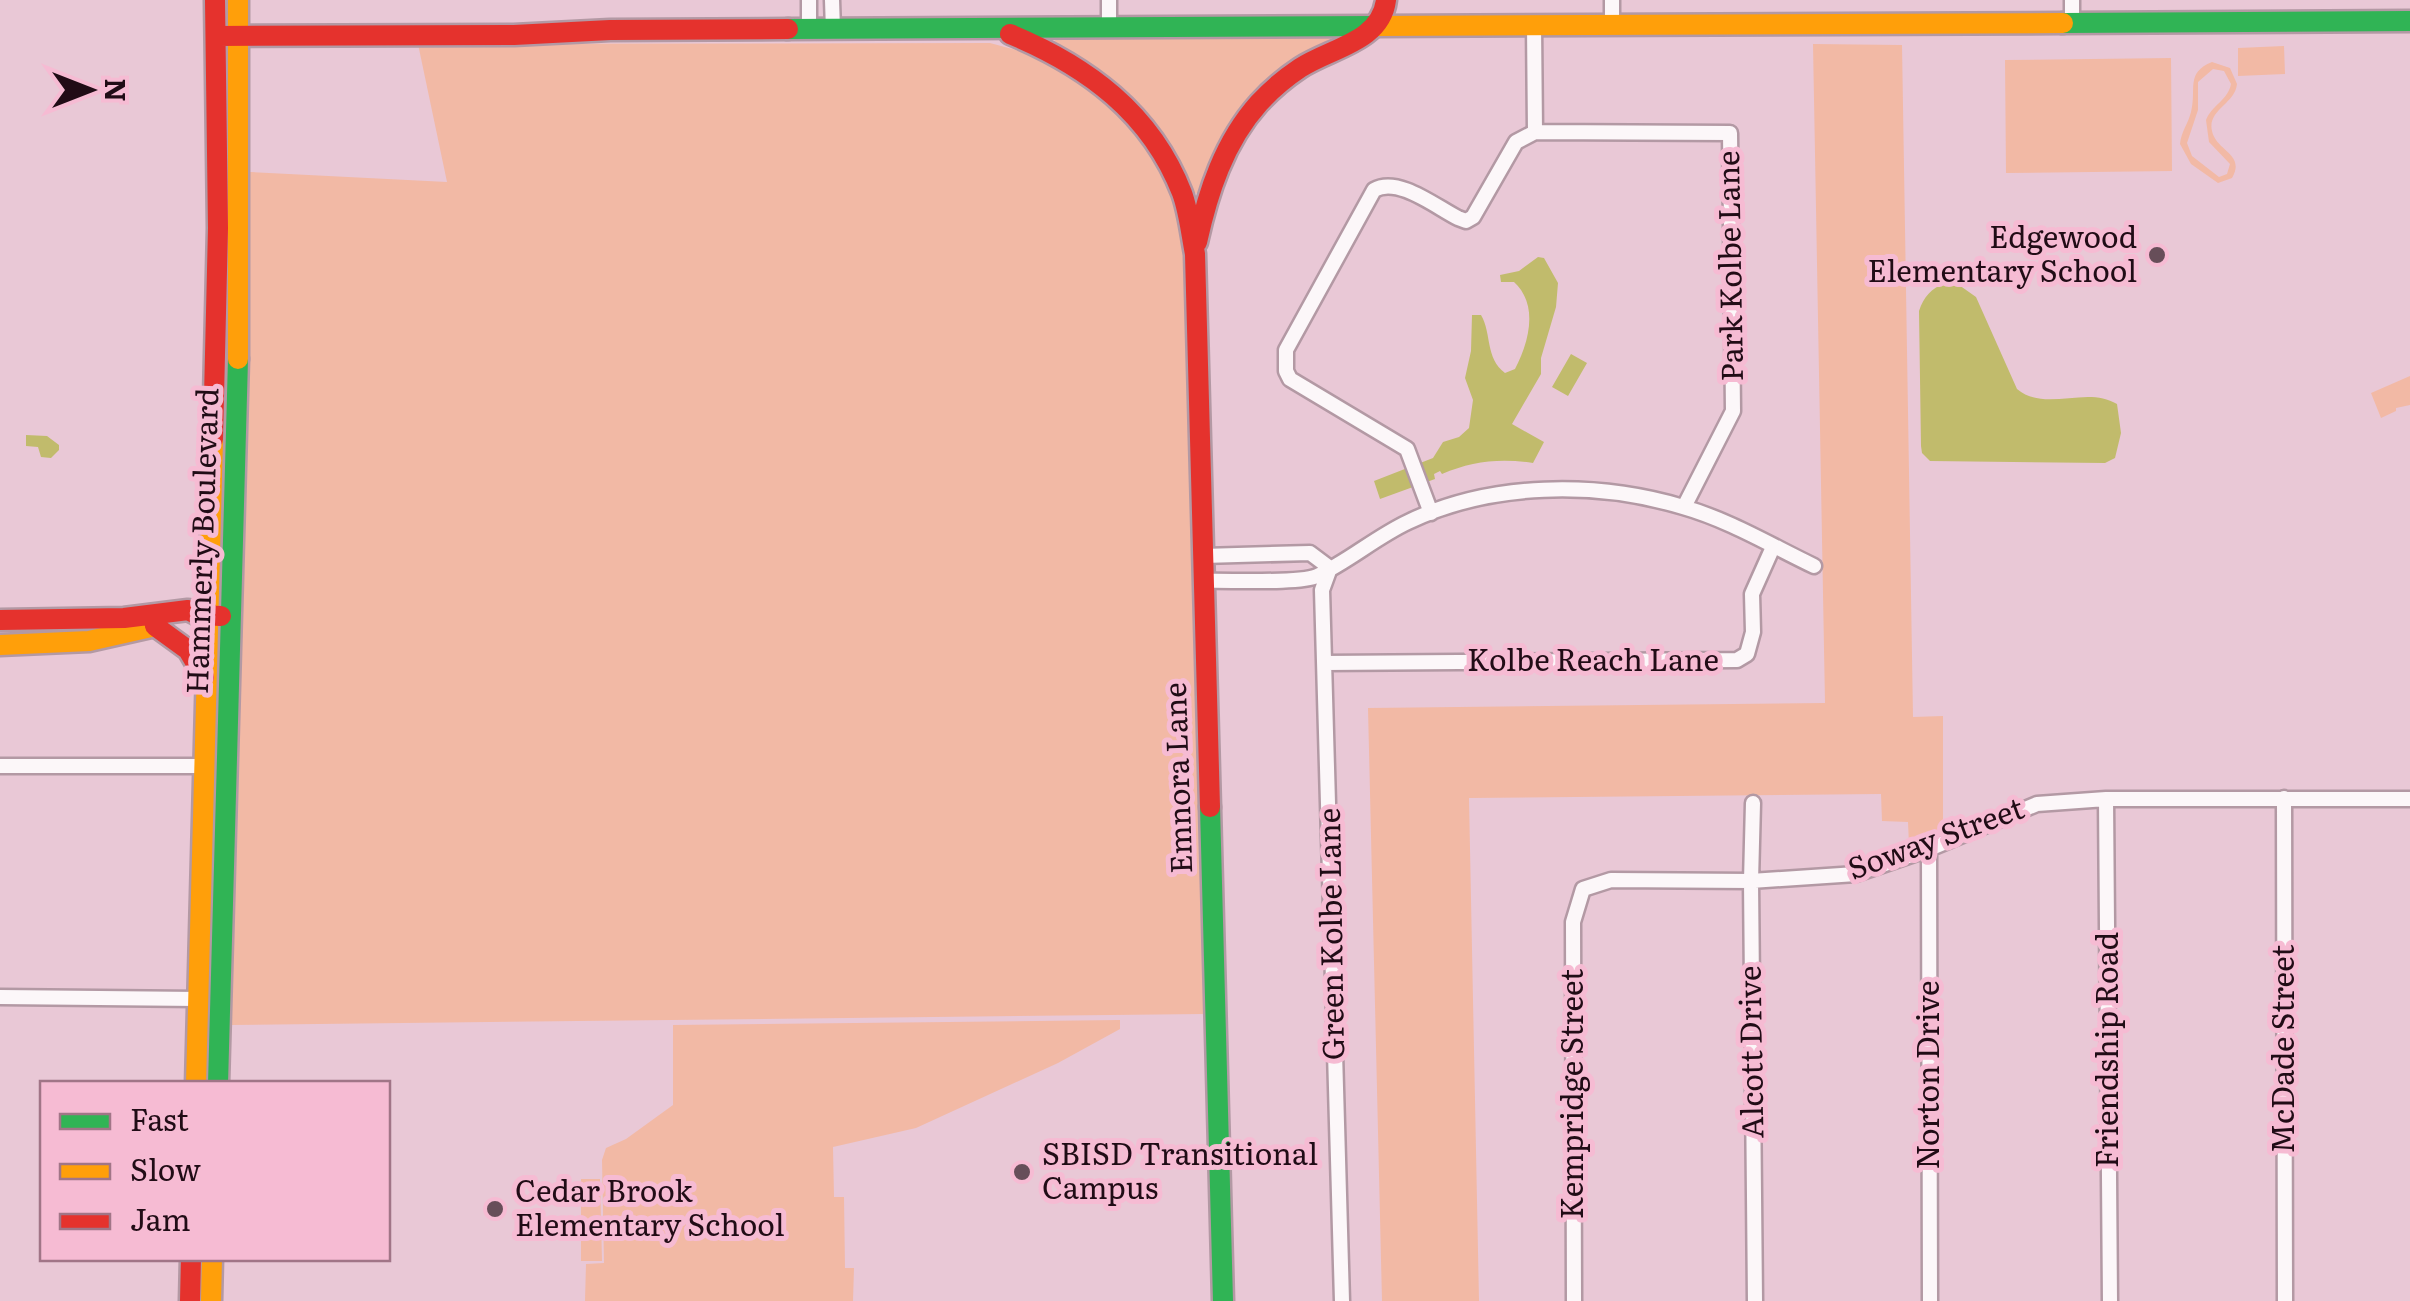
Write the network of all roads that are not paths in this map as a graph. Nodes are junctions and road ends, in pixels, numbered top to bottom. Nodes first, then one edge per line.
1 (215, 0) edge
2 (238, 0) edge
3 (809, 0) edge
4 (832, 0) edge
5 (1109, 0) edge
6 (1386, 0) edge
7 (1612, 0) edge
8 (2072, 11) edge
9 (2410, 21) edge
10 (1612, 25) junction
11 (1376, 27) junction
12 (1109, 29) junction
13 (809, 30) junction
14 (833, 30) junction
15 (999, 30) junction
16 (1534, 35) junction
17 (216, 36) junction
18 (239, 36) junction
19 (1535, 132) junction
20 (1194, 254) junction
21 (1684, 507) junction
22 (1431, 514) junction
23 (1773, 546) junction
24 (1203, 556) junction
25 (1814, 566) dead end
26 (1330, 568) junction
27 (1204, 581) junction
28 (203, 615) junction
29 (230, 616) junction
30 (0, 620) edge
31 (155, 626) junction
32 (0, 645) edge
33 (1325, 663) junction
34 (207, 684) junction
35 (0, 766) edge
36 (205, 766) junction
37 (2284, 798) junction
38 (2106, 799) junction
39 (2410, 799) edge
40 (1753, 803) dead end
41 (1929, 849) junction
42 (1751, 881) junction
43 (1583, 890) joint
44 (200, 914) junction
45 (223, 915) junction
46 (0, 997) edge
47 (198, 999) junction
48 (196, 1081) edge
49 (218, 1081) edge
50 (191, 1261) edge
51 (212, 1261) edge
52 (190, 1301) edge
53 (211, 1301) edge
54 (1223, 1301) edge
55 (1342, 1301) edge
56 (1574, 1301) edge
57 (1755, 1301) edge
58 (1930, 1301) edge
59 (2110, 1301) edge
60 (2284, 1301) edge

1 - 17 street, Hammerly Boulevard
2 - 18 street, Hammerly Boulevard
3 - 13 street
4 - 14 street
5 - 12 street
6 - 11 street
7 - 10 street
8 - 9 street
8 - 10 street
10 - 16 street
11 - 12 street
11 - 16 street
11 - 20 street, Emnora Lane
12 - 15 street
13 - 14 street
13 - 18 street
14 - 15 street
15 - 20 street, Emnora Lane
16 - 19 street
17 - 18 street
17 - 28 street, Hammerly Boulevard
18 - 29 street, Hammerly Boulevard
19 - 21 street, Park Kolbe Lane
19 - 22 street
20 - 24 street, Emnora Lane
21 - 22 street
21 - 23 street
22 - 26 street
23 - 25 street
23 - 33 street, Kolbe Reach Lane
24 - 26 street
24 - 27 street, Emnora Lane
26 - 27 street
26 - 33 street, Green Kolbe Lane
27 - 54 street, Emnora Lane
28 - 29 street
28 - 30 street
28 - 31 street
28 - 34 street, Hammerly Boulevard
29 - 45 street, Hammerly Boulevard
31 - 32 street
31 - 34 street
33 - 55 street, Green Kolbe Lane
34 - 36 street, Hammerly Boulevard
35 - 36 street
36 - 44 street, Hammerly Boulevard
37 - 38 street, Soway Street
37 - 39 street, Soway Street
37 - 60 street, McDade Street
38 - 41 street, Soway Street
38 - 59 street, Friendship Road
40 - 42 street, Alcott Drive
41 - 42 street, Soway Street
41 - 58 street, Norton Drive
42 - 43 street, Soway Street
42 - 57 street, Alcott Drive
43 - 56 street, Kempridge Street
44 - 45 street
44 - 47 street, Hammerly Boulevard
45 - 49 street, Hammerly Boulevard
46 - 47 street
47 - 48 street, Hammerly Boulevard
50 - 52 street
51 - 53 street

